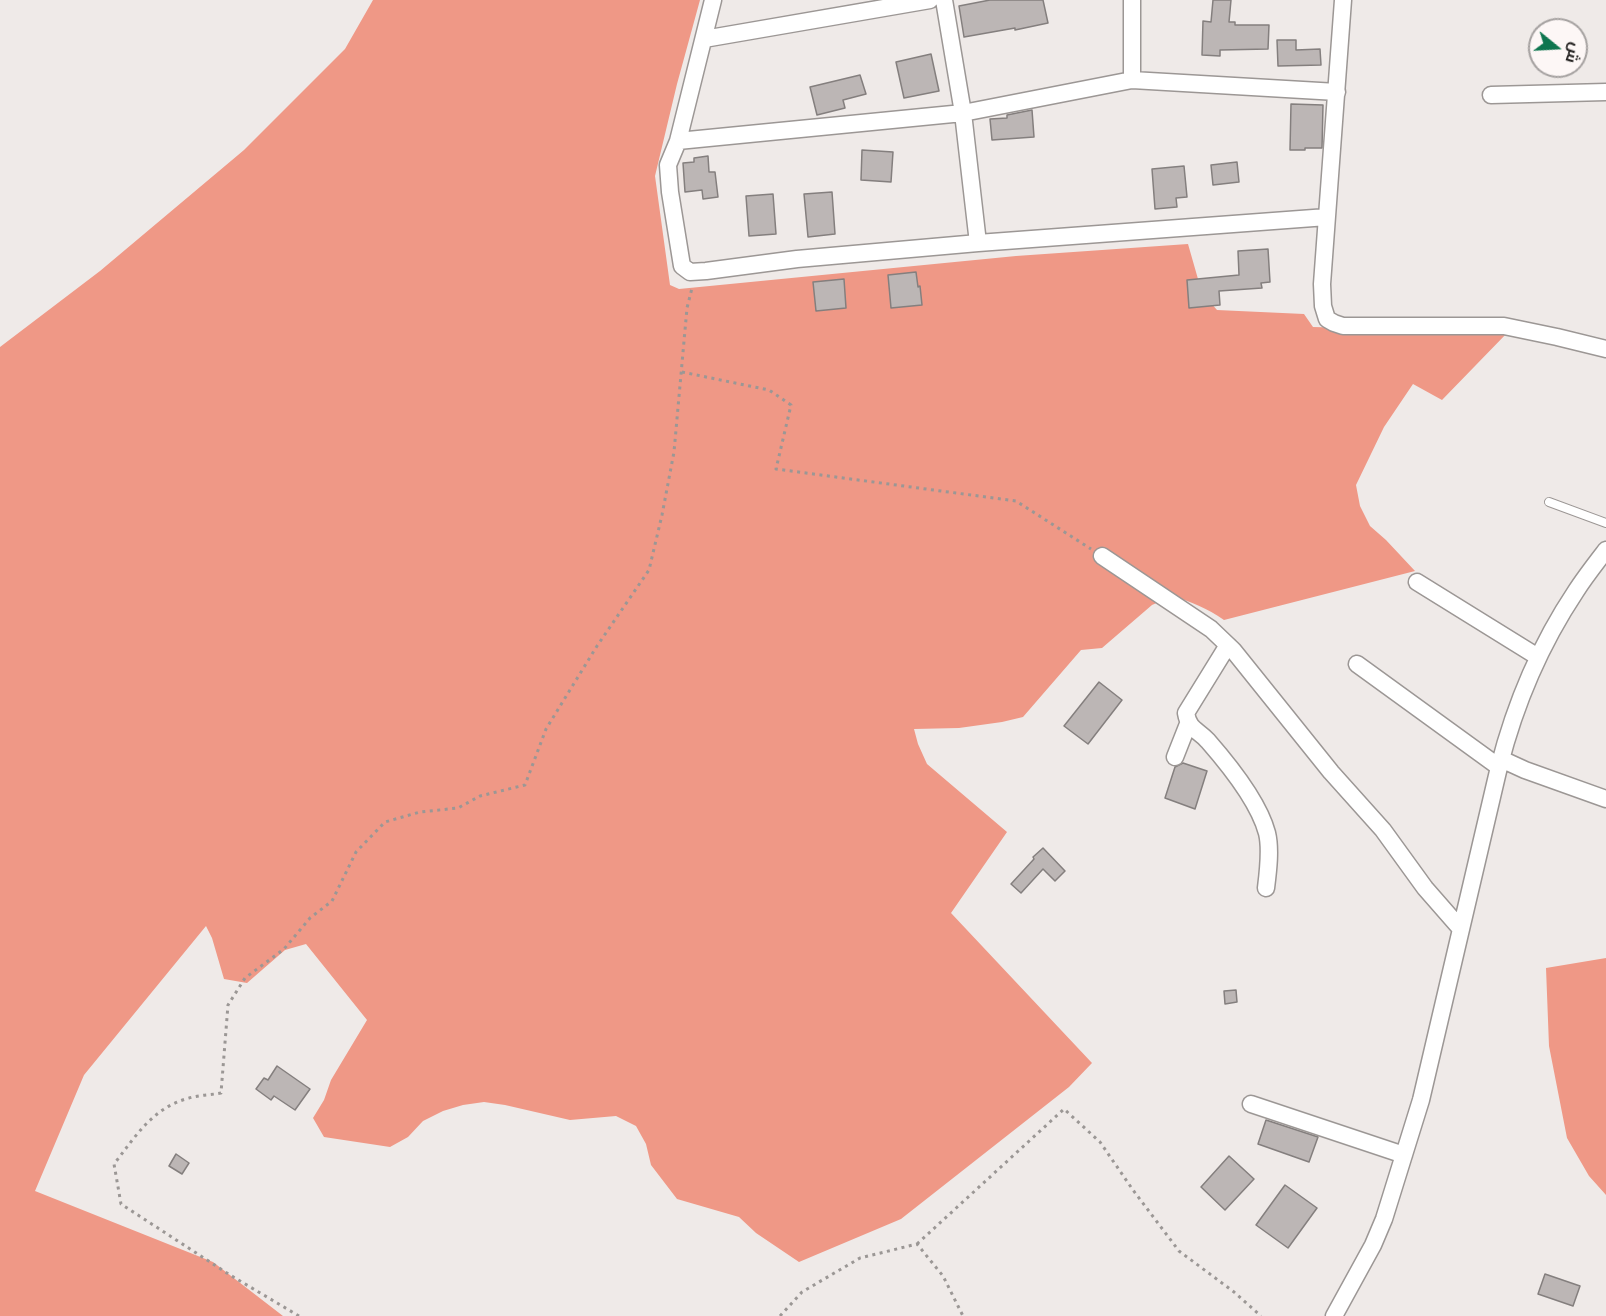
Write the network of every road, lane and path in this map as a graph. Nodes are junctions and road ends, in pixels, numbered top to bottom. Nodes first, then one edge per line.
1 (712, 0) edge
2 (930, 0) edge
3 (944, 0) edge
4 (1132, 0) edge
5 (1343, 0) edge
6 (704, 39) junction
7 (1132, 80) junction
8 (1337, 92) junction
9 (1606, 92) edge
10 (1491, 95) dead end
11 (963, 113) junction
12 (678, 141) junction
13 (1327, 218) junction
14 (978, 243) junction
15 (695, 271) junction
16 (1606, 349) edge
17 (682, 372) junction
18 (1549, 502) dead end
19 (1606, 523) edge
20 (1606, 550) edge
21 (1102, 556) joint
22 (1418, 582) dead end
23 (1228, 645) junction
24 (1538, 657) junction
25 (1357, 664) dead end
26 (1188, 724) junction
27 (1174, 757) dead end
28 (1500, 763) junction
29 (1606, 799) edge
30 (1266, 888) dead end
31 (1460, 928) junction
32 (1251, 1104) dead end
33 (1404, 1155) junction
34 (917, 1244) junction
35 (299, 1316) edge
36 (780, 1316) edge
37 (963, 1316) edge
38 (1261, 1316) edge
39 (1334, 1316) edge

1 - 6 street
2 - 6 street
3 - 11 street
4 - 7 street
5 - 8 street
6 - 12 street
7 - 8 street
7 - 11 street
8 - 13 street
9 - 10 street
11 - 12 street
11 - 14 street
12 - 15 street
13 - 14 street
13 - 16 street
14 - 15 street
15 - 17 path
17 - 21 path
17 - 35 path
18 - 19 lane
20 - 24 street
21 - 23 street
22 - 24 street
23 - 26 street
23 - 31 street
24 - 28 street
25 - 28 street
26 - 27 street
26 - 30 street
28 - 29 street
28 - 31 street
31 - 33 street
32 - 33 street
33 - 39 street
34 - 36 path
34 - 37 path
34 - 38 path

